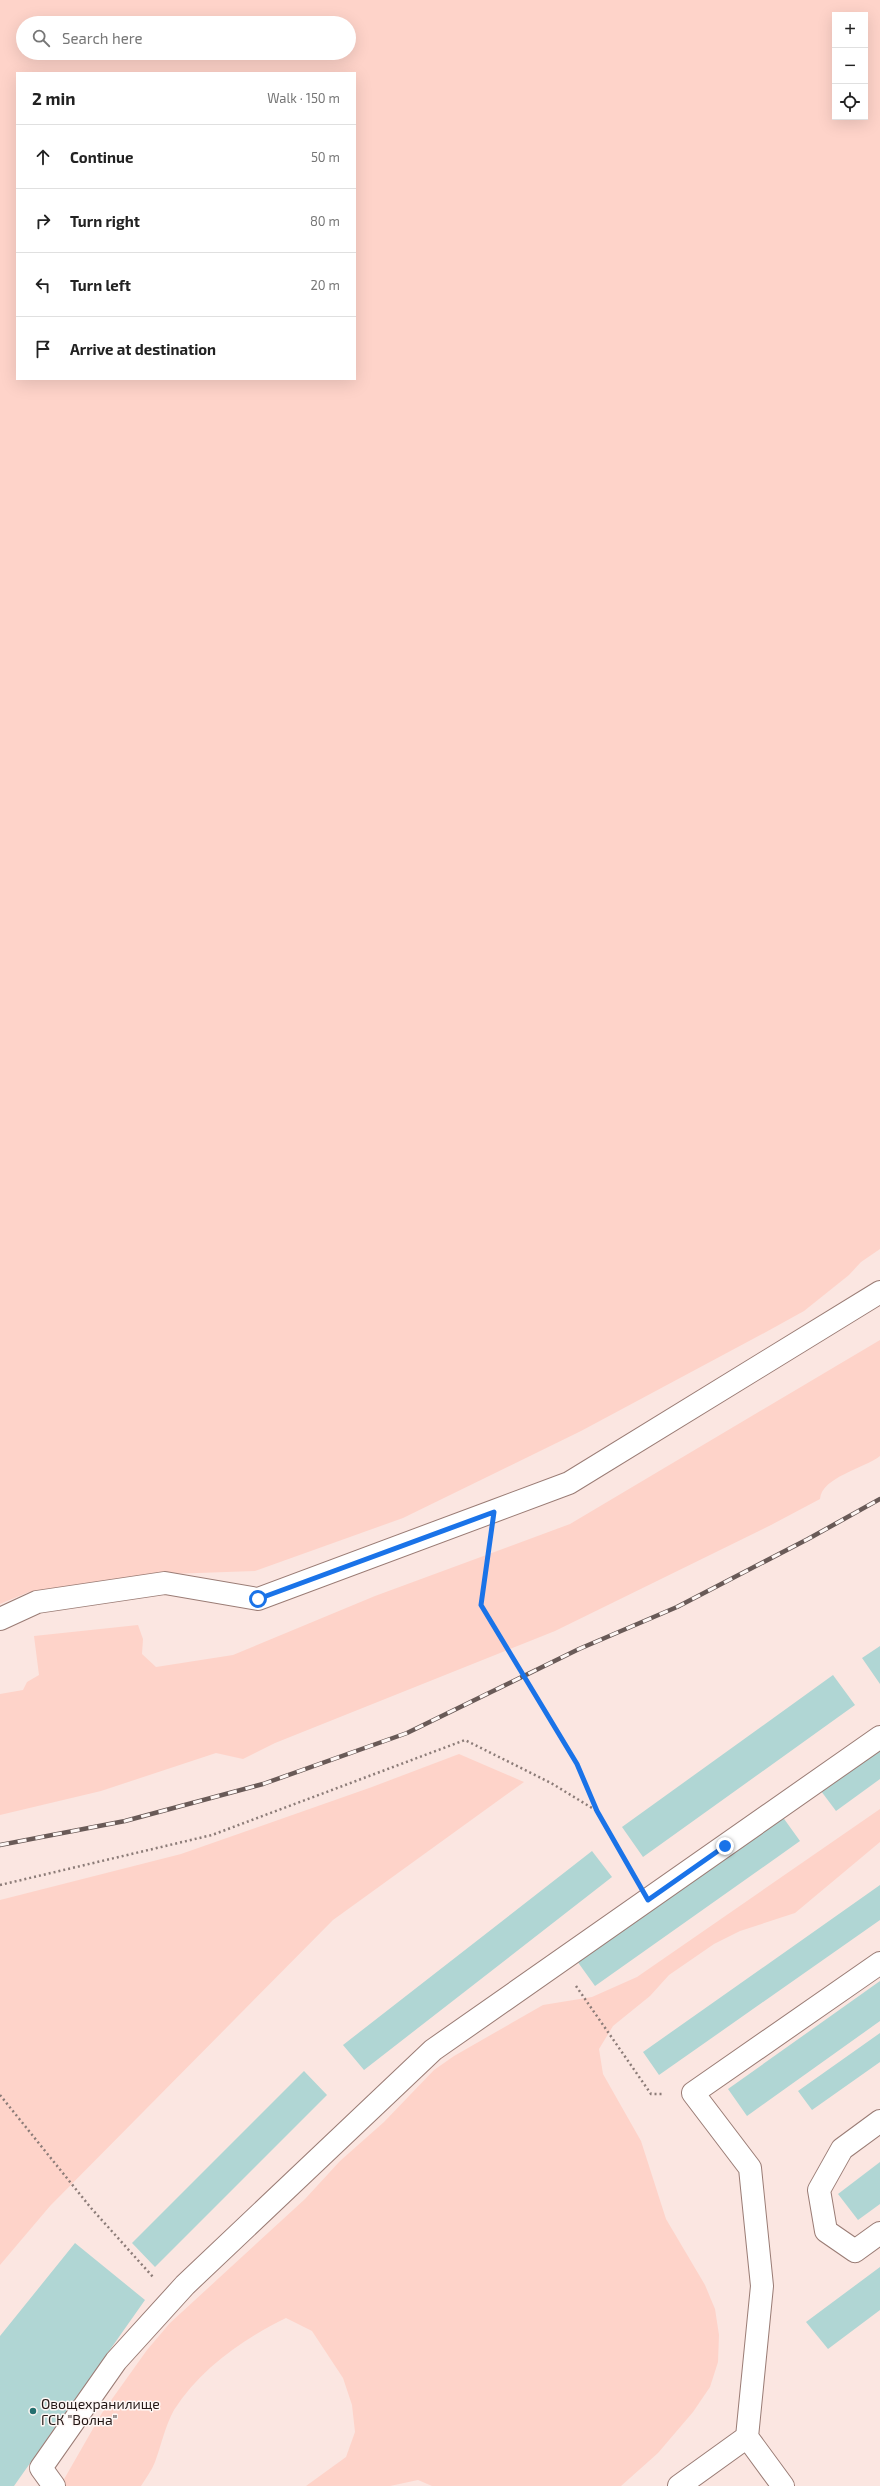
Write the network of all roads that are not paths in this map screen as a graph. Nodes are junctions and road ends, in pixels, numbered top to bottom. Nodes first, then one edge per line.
1 (880, 1292) edge
2 (0, 1619) edge
3 (880, 1737) edge
4 (880, 1963) edge
5 (880, 2121) edge
6 (880, 2233) edge
7 (747, 2437) junction
8 (54, 2486) edge
9 (680, 2486) edge
10 (783, 2486) edge

1 - 2 lane
3 - 8 lane
4 - 7 lane
5 - 6 lane
7 - 9 lane
7 - 10 lane

